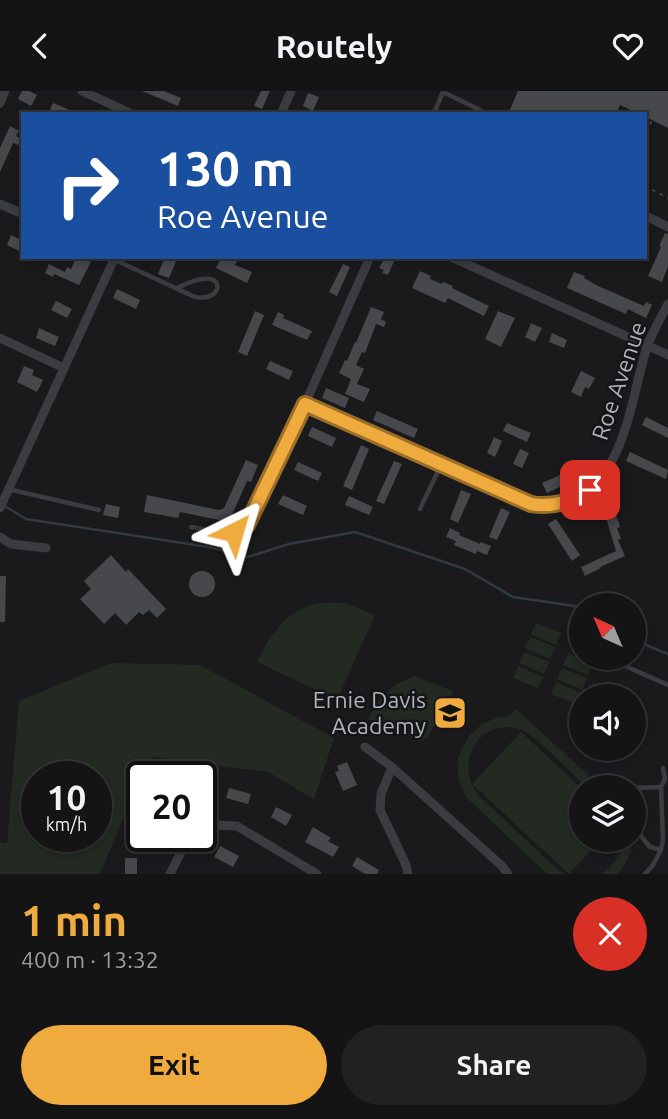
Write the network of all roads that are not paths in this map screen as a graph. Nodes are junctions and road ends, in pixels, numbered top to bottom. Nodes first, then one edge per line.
1 (5, 91) edge
2 (82, 91) edge
3 (291, 91) edge
4 (443, 92) edge
5 (0, 103) edge
6 (128, 112) edge
7 (282, 112) edge
8 (435, 112) edge
9 (484, 112) edge
10 (0, 204) edge
11 (21, 213) edge
12 (647, 216) edge
13 (668, 226) edge
14 (114, 259) edge
15 (116, 259) edge
16 (369, 259) edge
17 (455, 259) edge
18 (177, 288) junction
19 (668, 304) edge
20 (0, 338) edge
21 (648, 345) junction
22 (668, 355) edge
23 (64, 368) junction
24 (305, 404) junction
25 (441, 465) junction
26 (8, 489) junction
27 (2, 505) edge
28 (420, 509) dead end
29 (99, 510) dead end
30 (247, 525) joint
31 (191, 527) dead end
32 (0, 537) edge
33 (46, 548) dead end
34 (634, 670) edge
35 (668, 685) edge
36 (365, 747) dead end
37 (392, 767) junction
38 (663, 768) dead end
39 (662, 787) junction
40 (646, 788) edge
41 (217, 825) edge
42 (646, 842) edge
43 (661, 850) junction
44 (181, 852) edge
45 (170, 874) edge
46 (317, 874) edge
47 (408, 874) edge
48 (508, 874) edge
49 (645, 874) edge

1 - 5 street
2 - 6 street
3 - 7 street
4 - 8 lane
4 - 9 lane
10 - 11 street
12 - 13 street
14 - 23 street
15 - 18 lane
16 - 24 street
17 - 21 street
18 - 18 lane
19 - 21 street, Roe Avenue
20 - 23 street
21 - 22 street
21 - 25 street, Roe Avenue
23 - 26 street
24 - 25 street, Roe Avenue
24 - 30 street
25 - 28 lane
26 - 27 street
26 - 29 lane
30 - 31 lane
32 - 33 street
34 - 35 lane
36 - 37 street
37 - 47 street
37 - 48 street
38 - 39 lane
39 - 40 lane
39 - 43 lane
41 - 46 street
42 - 43 lane
43 - 49 lane
44 - 45 street

